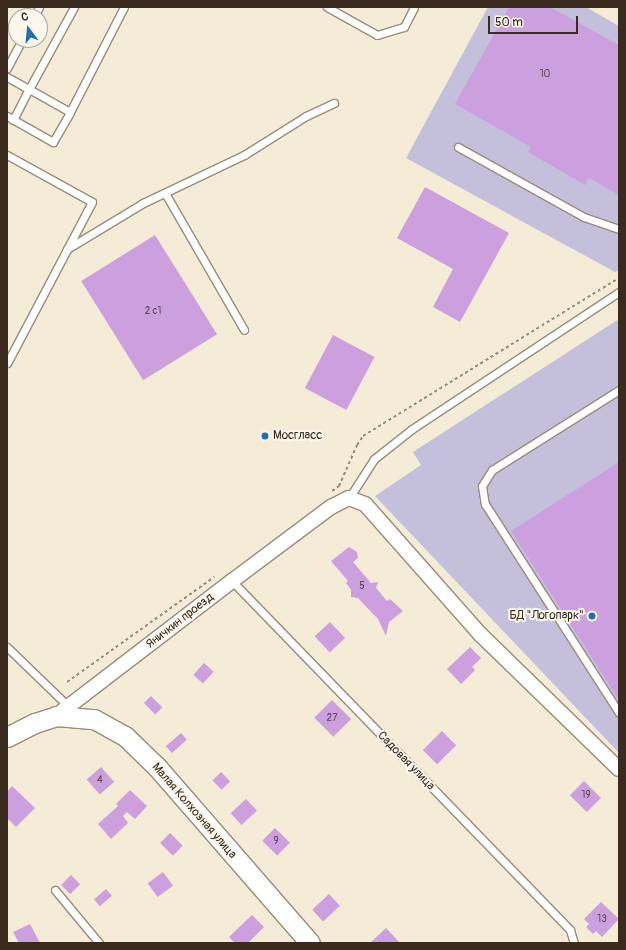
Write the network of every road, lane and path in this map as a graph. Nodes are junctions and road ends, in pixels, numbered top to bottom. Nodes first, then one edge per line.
1 (74, 7) edge
2 (124, 7) edge
3 (327, 7) edge
4 (414, 7) edge
5 (18, 48) edge
6 (7, 68) edge
7 (7, 77) edge
8 (29, 89) junction
9 (334, 103) dead end
10 (70, 112) junction
11 (10, 118) edge
12 (458, 147) dead end
13 (7, 155) edge
14 (165, 193) junction
15 (619, 229) edge
16 (67, 249) junction
17 (619, 278) edge
18 (619, 292) edge
19 (244, 330) dead end
20 (7, 363) edge
21 (619, 390) edge
22 (326, 495) dead end
23 (349, 498) junction
24 (217, 575) dead end
25 (232, 581) junction
26 (7, 647) edge
27 (67, 682) dead end
28 (63, 712) junction
29 (619, 713) edge
30 (7, 737) edge
31 (619, 769) edge
32 (56, 890) dead end
33 (99, 943) edge
34 (310, 943) edge
35 (574, 943) edge

1 - 8 lane
2 - 10 lane
3 - 4 lane
5 - 6 lane
7 - 8 lane
8 - 10 lane
8 - 11 lane
9 - 14 lane
10 - 11 lane
12 - 15 lane
13 - 16 lane
14 - 16 lane
14 - 19 lane
16 - 20 lane
17 - 22 path
18 - 23 lane
21 - 29 lane
23 - 25 street, Яничкин проезд
23 - 31 street
24 - 27 path
25 - 28 street, Яничкин проезд
25 - 35 lane, Садовая улица
26 - 28 lane
28 - 30 street, Яничкин проезд
28 - 34 street, Малая Колхозная улица
32 - 33 lane

